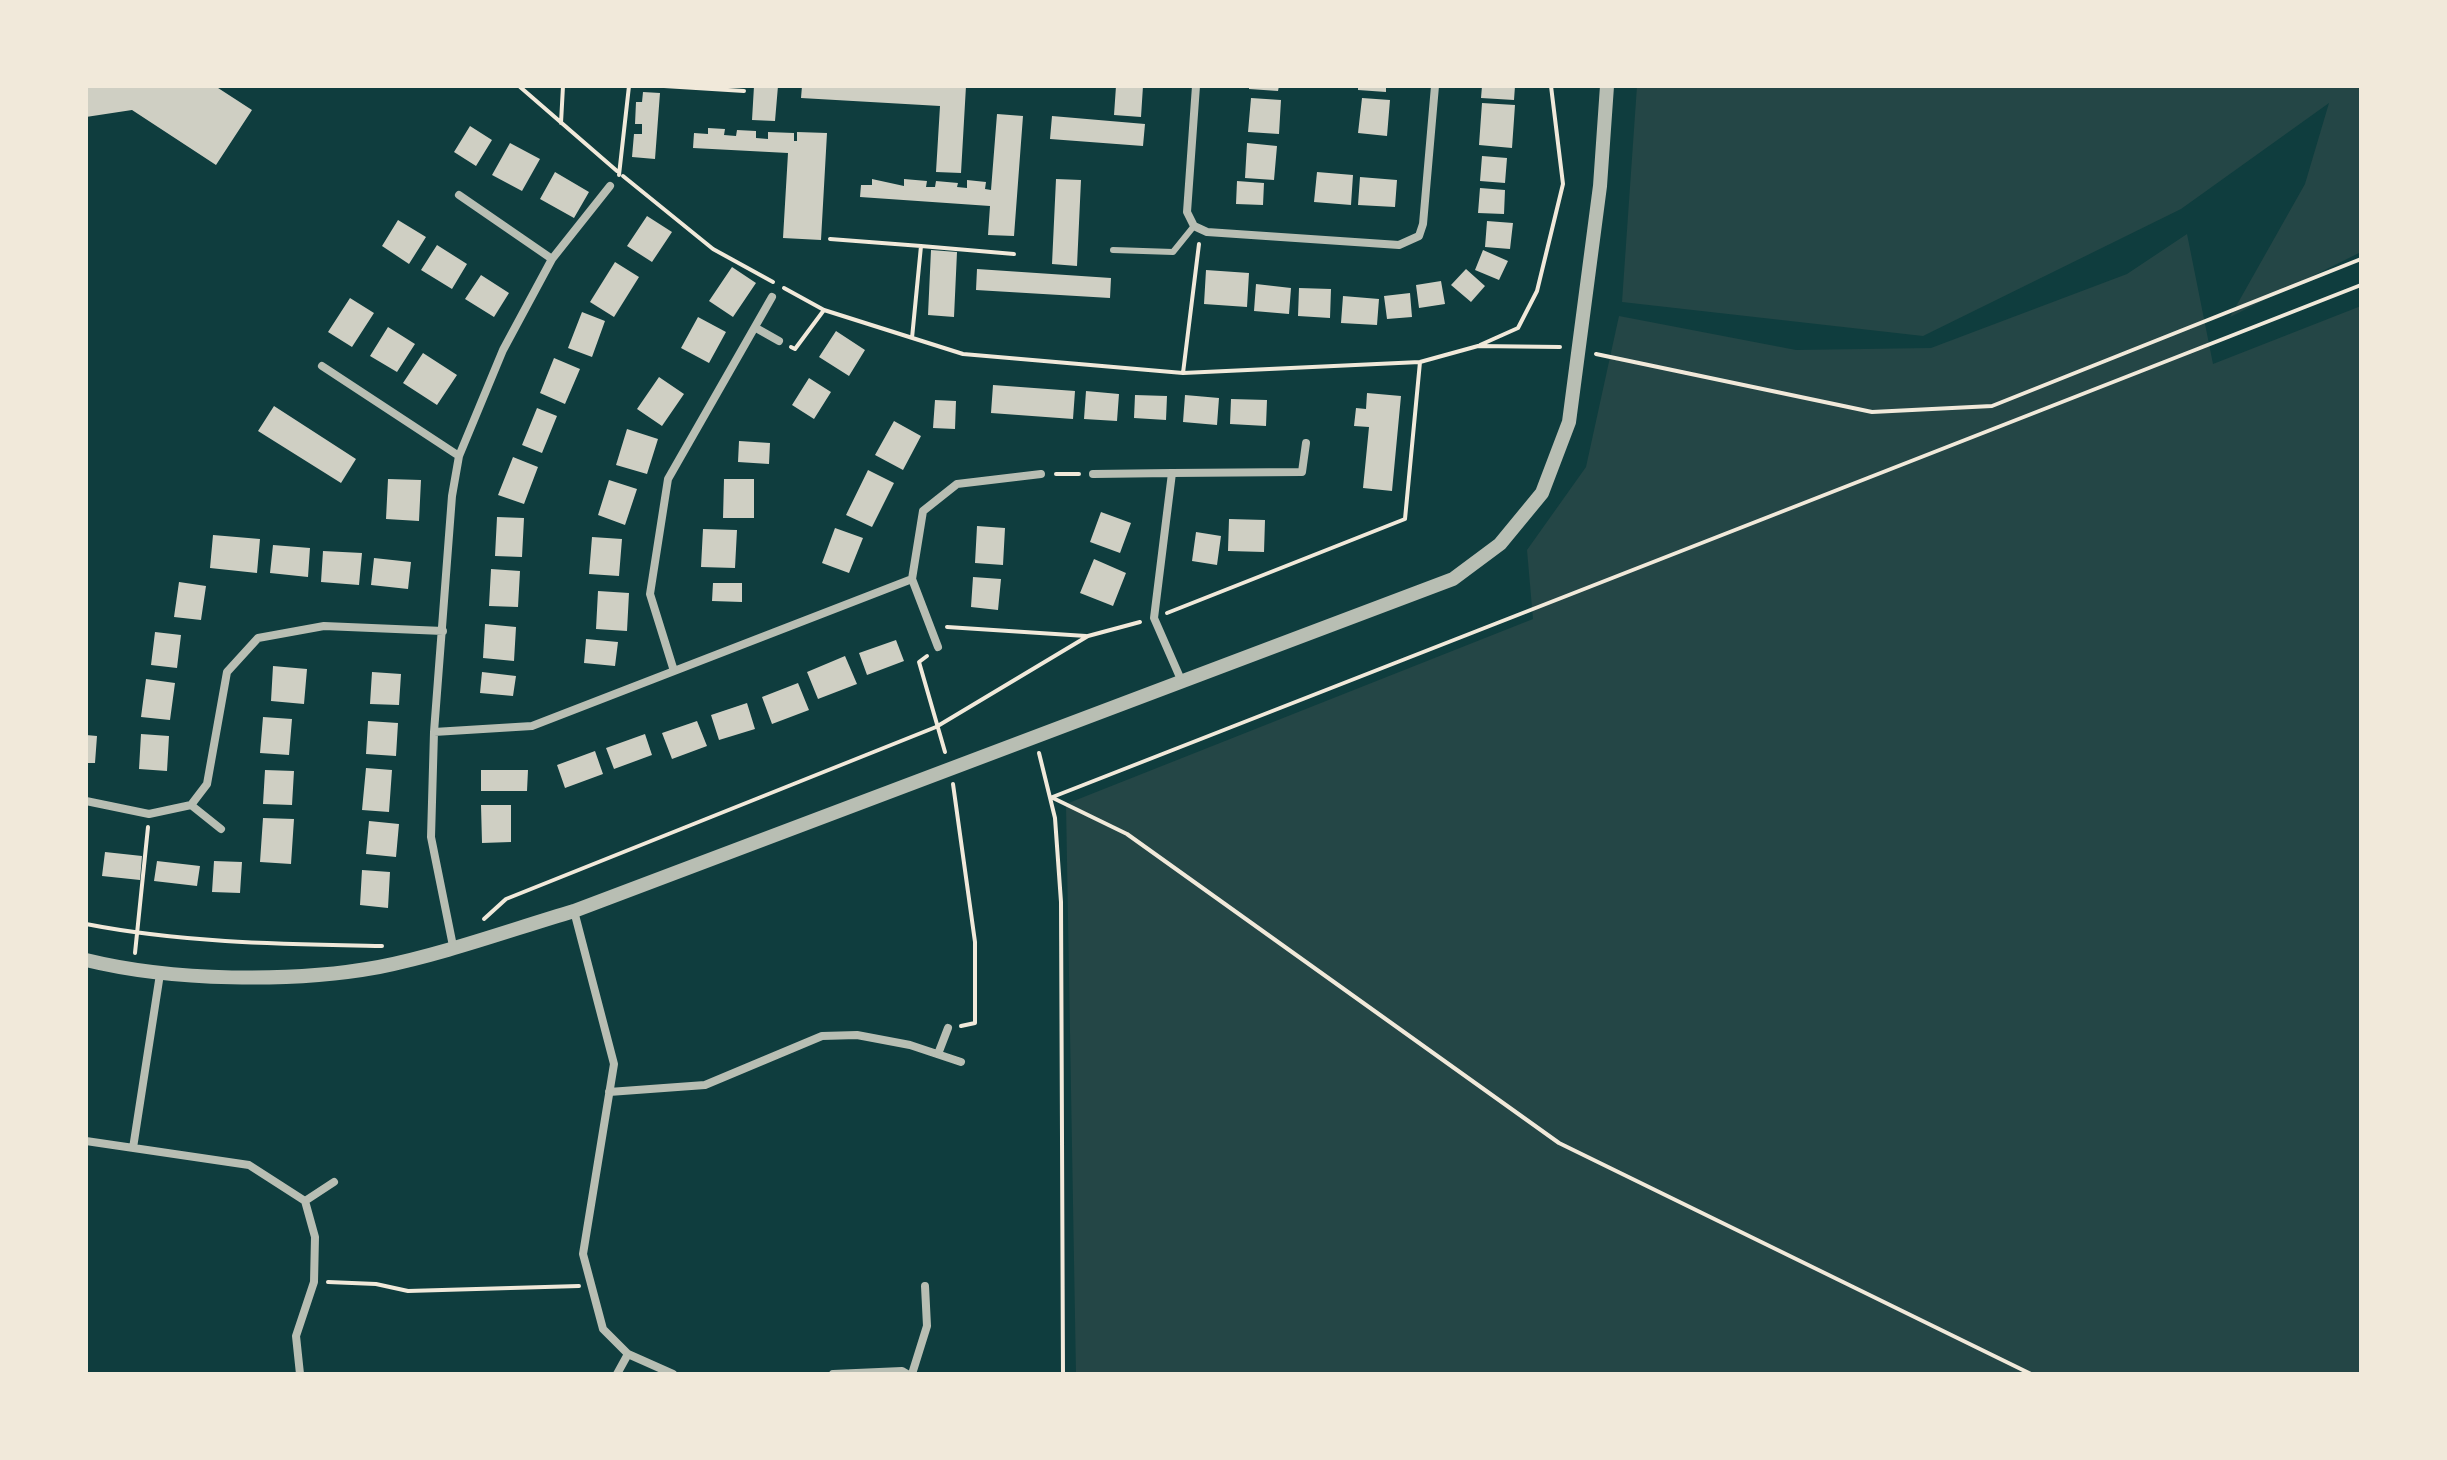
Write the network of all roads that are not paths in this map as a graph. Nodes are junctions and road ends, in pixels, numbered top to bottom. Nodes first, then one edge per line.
1 (1196, 86) edge
2 (1435, 86) edge
3 (1607, 86) edge
4 (610, 186) road end
5 (459, 195) dead end
6 (1197, 228) junction
7 (1113, 250) dead end
8 (552, 259) junction
9 (772, 297) dead end
10 (756, 328) junction
11 (779, 341) road end
12 (322, 366) dead end
13 (1306, 443) dead end
14 (459, 456) junction
15 (1172, 473) junction
16 (1041, 474) road end
17 (1093, 474) road end
18 (912, 579) junction
19 (443, 631) junction
20 (938, 647) road end
21 (674, 671) junction
22 (1182, 682) junction
23 (434, 732) junction
24 (86, 801) edge
25 (191, 805) junction
26 (221, 829) dead end
27 (574, 911) junction
28 (453, 946) junction
29 (86, 960) edge
30 (160, 974) junction
31 (948, 1028) road end
32 (938, 1054) junction
33 (961, 1062) dead end
34 (609, 1092) junction
35 (86, 1141) edge
36 (133, 1148) junction
37 (334, 1182) dead end
38 (305, 1201) junction
39 (925, 1286) dead end
40 (628, 1354) junction
41 (300, 1374) edge
42 (617, 1374) edge
43 (673, 1374) edge
44 (833, 1374) edge
45 (909, 1374) edge

1 - 6 street
2 - 6 street
3 - 22 street
4 - 8 street
5 - 8 street
6 - 7 lane
8 - 14 street
9 - 10 street
10 - 11 street
10 - 21 street
12 - 14 street
13 - 15 street
14 - 19 street
15 - 17 street
15 - 22 street
16 - 18 street
18 - 20 street
18 - 21 street
19 - 23 street
19 - 25 street
21 - 23 street
22 - 27 street
23 - 28 street
24 - 25 street
25 - 26 street
27 - 28 street
27 - 34 street
28 - 30 street
29 - 30 street
30 - 36 street
31 - 32 street
32 - 33 street
32 - 34 street
34 - 40 street
35 - 36 street
36 - 38 street
37 - 38 street
38 - 41 street
39 - 45 street
40 - 42 street
40 - 43 street
44 - 45 street

